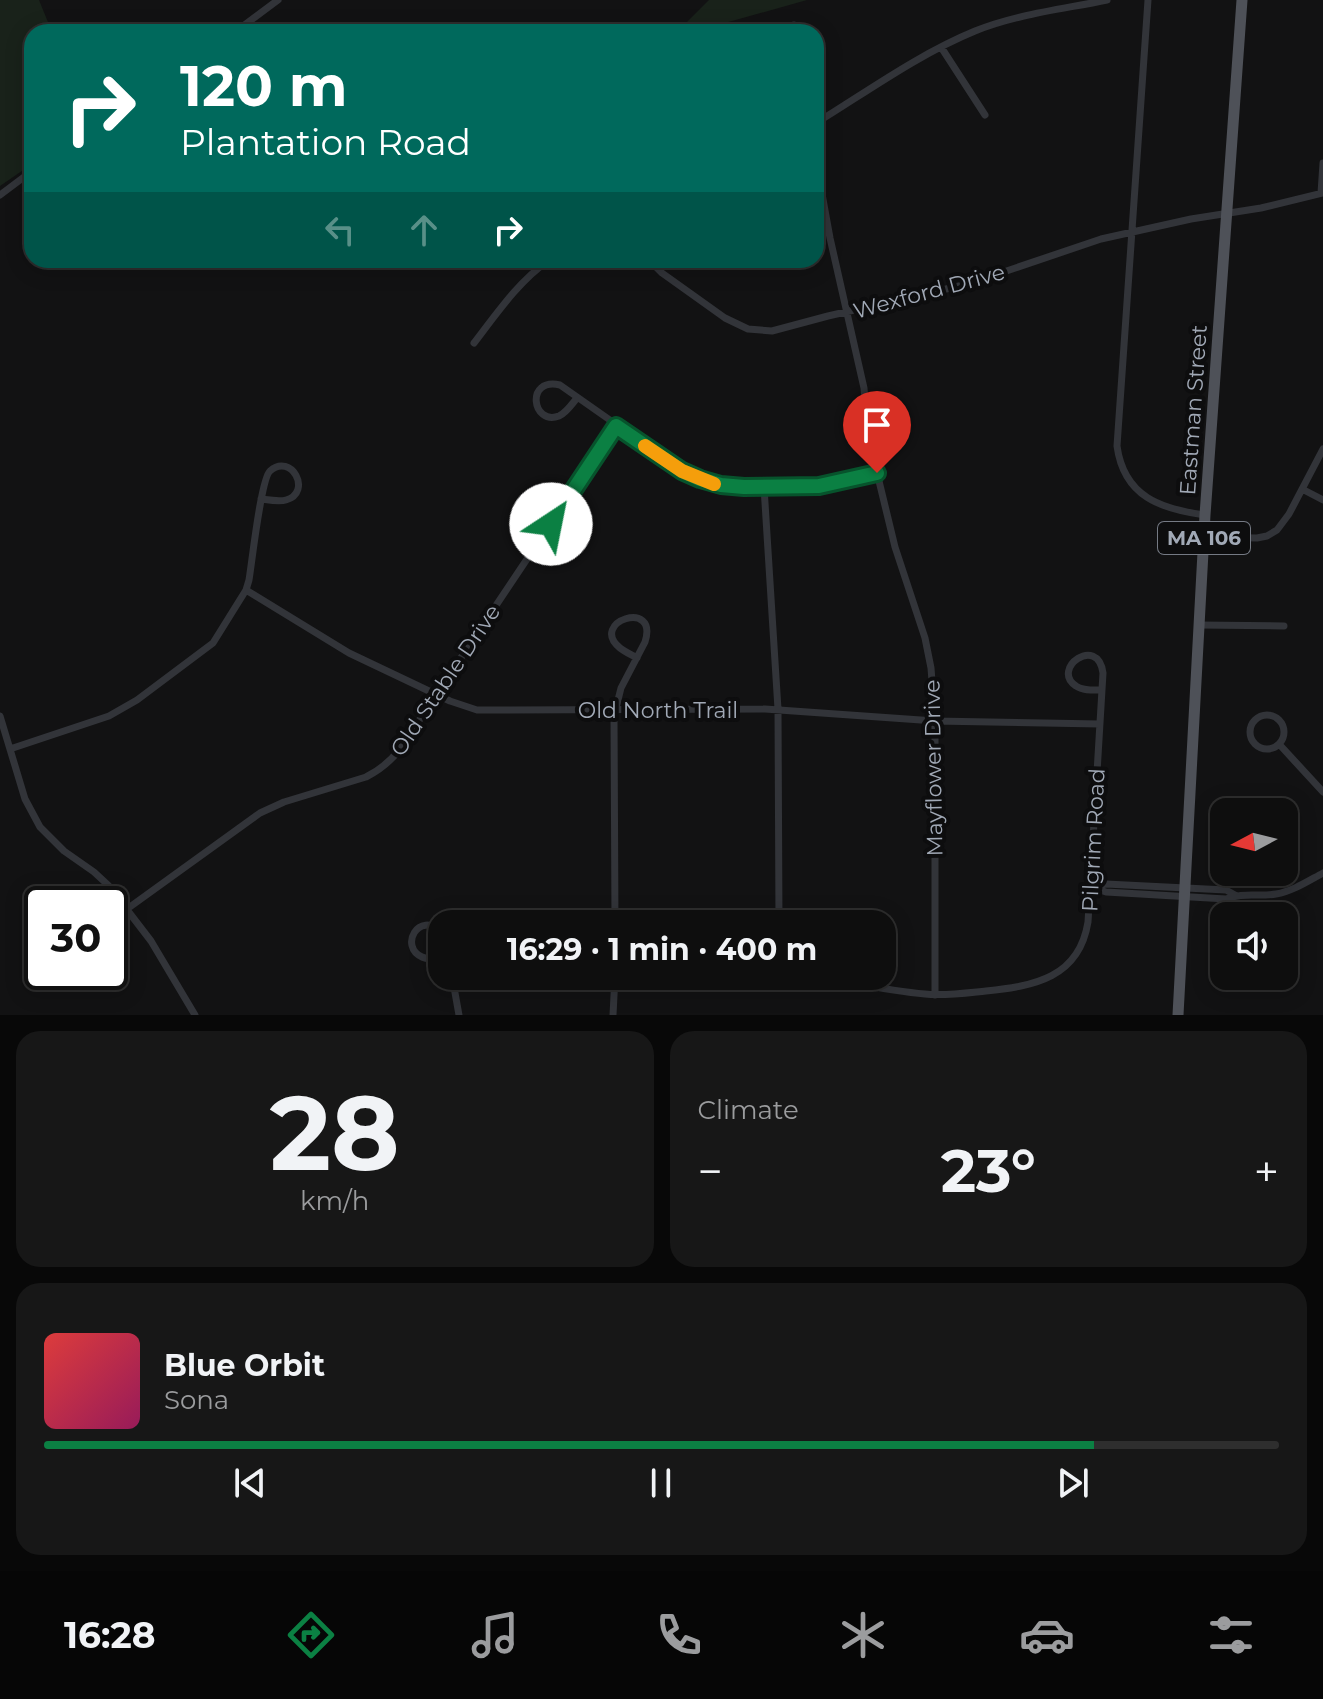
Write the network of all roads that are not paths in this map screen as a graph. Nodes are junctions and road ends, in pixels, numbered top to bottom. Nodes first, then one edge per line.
1 (278, 0) edge
2 (1107, 0) edge
3 (1148, 0) edge
4 (1242, 0) edge
5 (246, 24) edge
6 (941, 47) junction
7 (985, 115) dead end
8 (824, 118) edge
9 (1323, 163) edge
10 (24, 177) edge
11 (1322, 193) edge
12 (0, 195) edge
13 (824, 208) edge
14 (1227, 215) junction
15 (1132, 233) junction
16 (539, 268) edge
17 (657, 268) edge
18 (846, 313) junction
19 (474, 343) dead end
20 (577, 398) junction
21 (616, 426) junction
22 (1323, 449) edge
23 (877, 473) junction
24 (764, 487) junction
25 (1302, 489) junction
26 (261, 499) junction
27 (1323, 500) edge
28 (1205, 515) junction
29 (1204, 537) junction
30 (246, 590) junction
31 (1199, 625) junction
32 (1284, 626) dead end
33 (637, 658) junction
34 (1102, 690) junction
35 (436, 695) junction
36 (778, 709) junction
37 (615, 710) junction
38 (0, 716) edge
39 (935, 721) junction
40 (1100, 724) junction
41 (1279, 744) junction
42 (10, 749) junction
43 (1323, 792) edge
44 (1323, 873) edge
45 (108, 886) edge
46 (1091, 887) junction
47 (1184, 893) junction
48 (128, 908) edge
49 (128, 910) edge
50 (615, 910) edge
51 (779, 910) edge
52 (428, 925) edge
53 (428, 959) edge
54 (455, 990) edge
55 (614, 990) edge
56 (896, 990) edge
57 (935, 995) junction
58 (195, 1015) edge
59 (459, 1015) edge
60 (613, 1015) edge
61 (1178, 1015) edge

1 - 5 street
2 - 6 street
3 - 15 street
4 - 14 main road, Eastman Street / MA 106
6 - 7 street
6 - 8 street
9 - 11 street
10 - 12 street
11 - 14 street, Wexford Drive
13 - 18 street, Mayflower Drive
14 - 15 street, Wexford Drive
14 - 28 main road, Eastman Street / MA 106
15 - 18 street, Wexford Drive
15 - 28 street
16 - 19 street
17 - 18 street, Wexford Drive
18 - 23 street, Mayflower Drive
20 - 20 street
20 - 21 street
21 - 24 street
21 - 35 street, Old Stable Drive
22 - 25 street
23 - 24 street
23 - 39 street, Mayflower Drive
24 - 36 street
25 - 27 street
25 - 29 street
26 - 26 street
26 - 30 street
28 - 29 main road, Eastman Street / MA 106
29 - 31 main road, Eastman Street / MA 106
30 - 35 street, Old North Trail
30 - 42 street
31 - 32 street
31 - 47 main road, Eastman Street / MA 106
33 - 33 street
33 - 37 street
34 - 34 street, Pilgrim Road
34 - 40 street, Pilgrim Road
35 - 37 street, Old North Trail
35 - 48 street, Old Stable Drive
36 - 37 street, Old North Trail
36 - 39 street, Old North Trail
36 - 51 street
37 - 50 street
38 - 42 street
39 - 40 street, Old North Trail
39 - 57 street, Mayflower Drive
40 - 46 street, Pilgrim Road
41 - 41 street
41 - 43 street
42 - 45 street
44 - 47 street
46 - 47 street
46 - 57 street, Pilgrim Road
47 - 61 main road, Eastman Street / MA 106
49 - 58 street
52 - 53 street
54 - 59 street
55 - 60 street
56 - 57 street, Pilgrim Road

